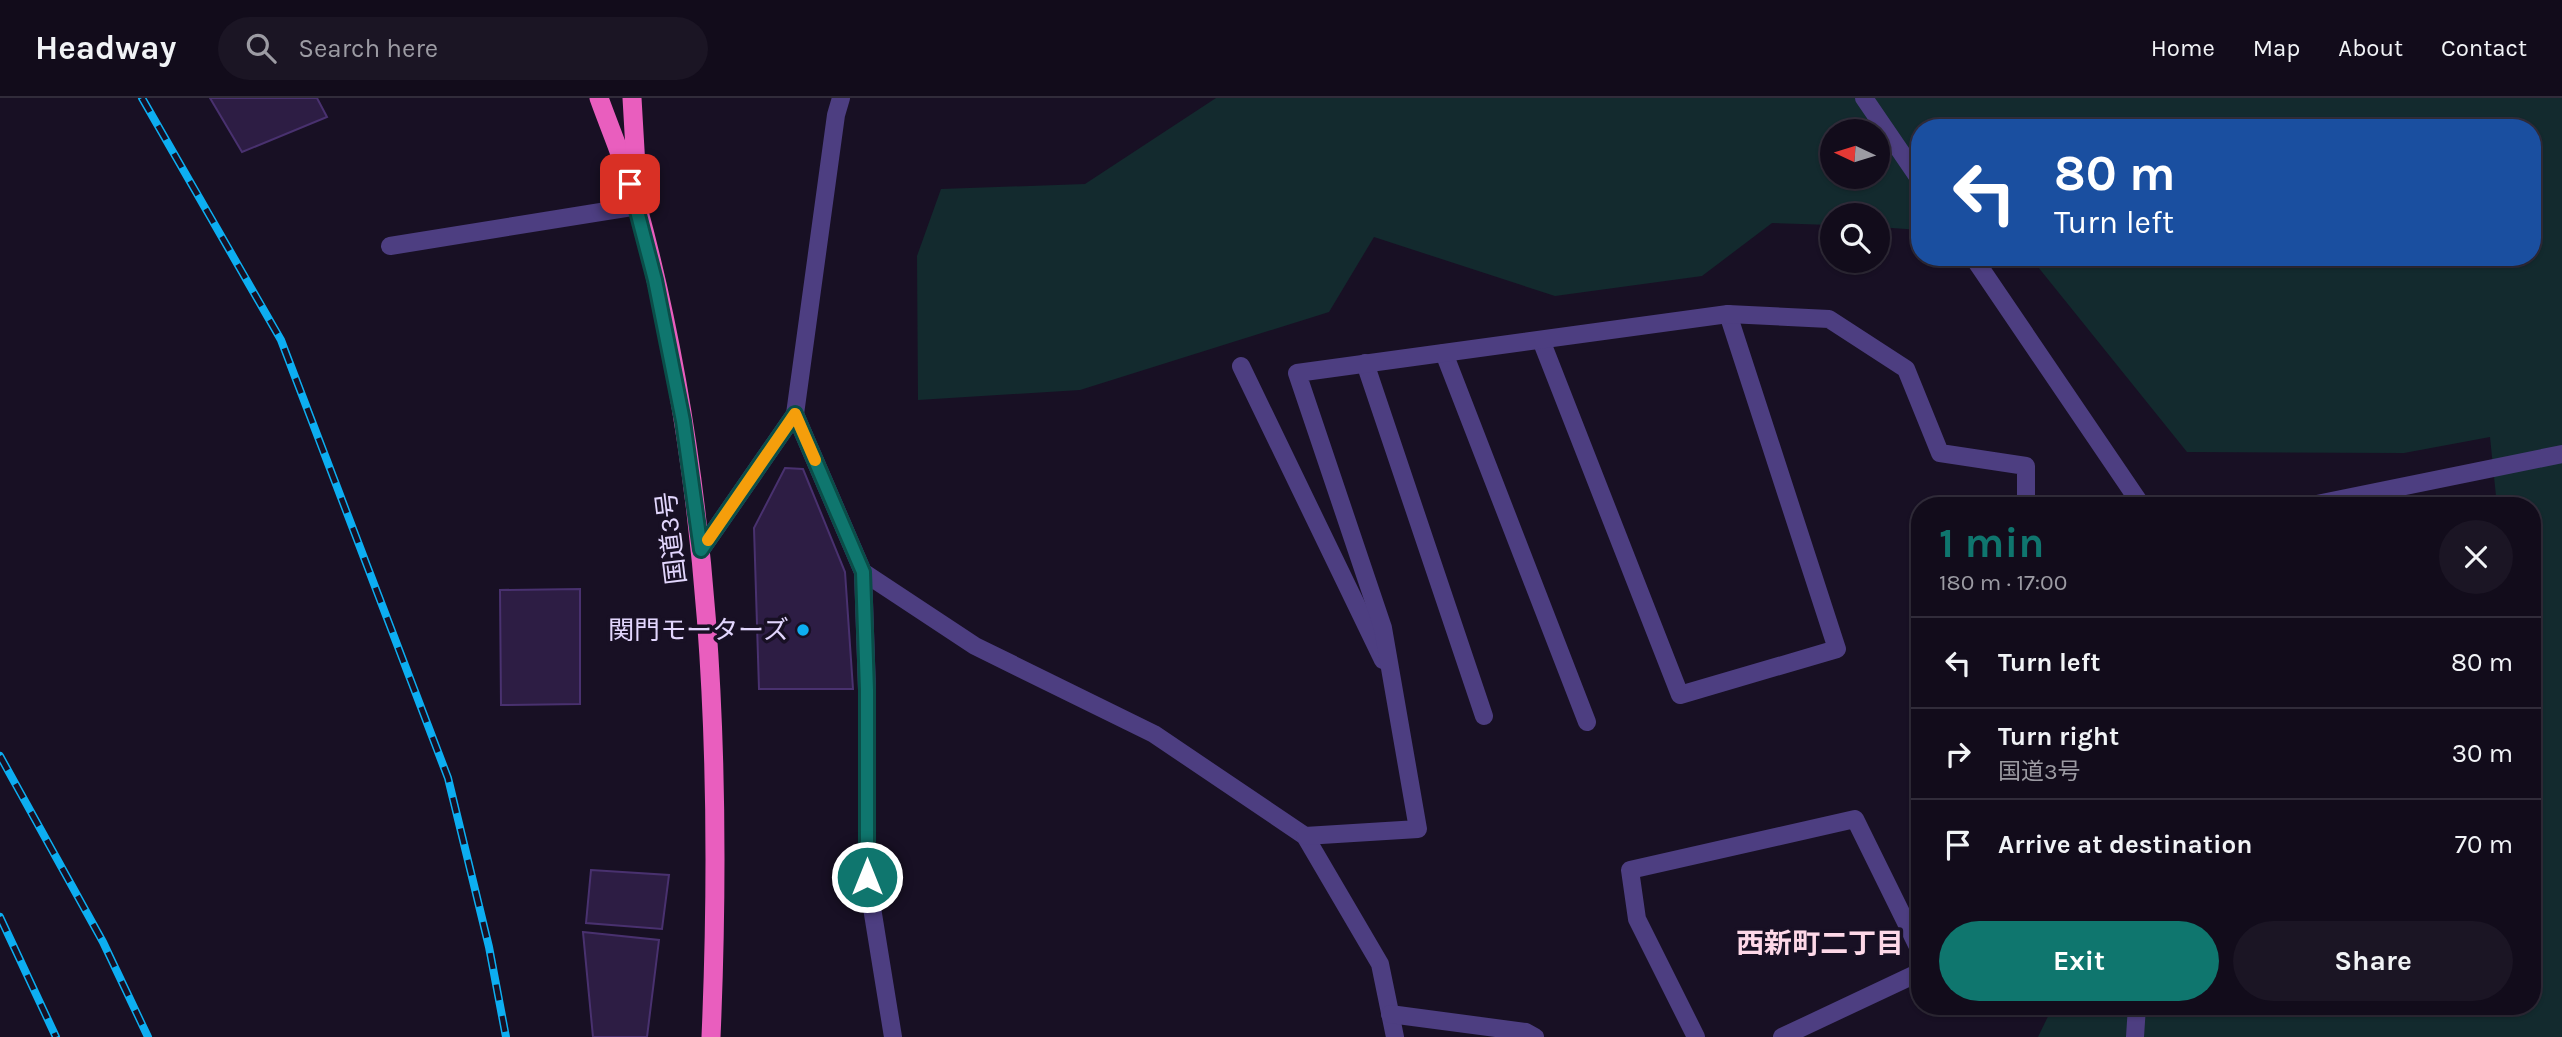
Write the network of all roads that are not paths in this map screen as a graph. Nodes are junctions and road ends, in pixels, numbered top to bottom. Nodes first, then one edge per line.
1 (599, 98) edge
2 (632, 98) edge
3 (841, 98) edge
4 (1864, 98) edge
5 (1911, 167) edge
6 (638, 206) junction
7 (390, 246) dead end
8 (1979, 266) edge
9 (1728, 314) junction
10 (1541, 340) junction
11 (1444, 353) junction
12 (1365, 363) junction
13 (1241, 366) dead end
14 (795, 414) junction
15 (2562, 454) edge
16 (2026, 497) edge
17 (2136, 497) edge
18 (2350, 497) edge
19 (701, 550) junction
20 (863, 572) junction
21 (1392, 679) junction
22 (1484, 716) dead end
23 (1587, 722) dead end
24 (1305, 836) junction
25 (1911, 933) edge
26 (1911, 976) edge
27 (1390, 1014) junction
28 (2136, 1015) edge
29 (711, 1037) edge
30 (893, 1037) edge
31 (1395, 1037) edge
32 (1535, 1037) edge
33 (1696, 1037) edge
34 (1782, 1037) edge
35 (2135, 1037) edge

1 - 6 highway, 国道3号
2 - 6 highway, 国道3号
3 - 14 street
4 - 5 street
6 - 7 street
6 - 19 highway, 国道3号
8 - 17 street
9 - 10 street
9 - 10 street
9 - 16 street
10 - 11 street
11 - 12 street
11 - 23 street
12 - 21 street
12 - 22 street
13 - 21 street
14 - 19 street
14 - 20 street
15 - 18 street
19 - 29 highway, 国道3号
20 - 24 street
20 - 30 street
21 - 24 street
24 - 27 street
25 - 33 street
26 - 34 street
27 - 31 street
27 - 32 street
28 - 35 street

